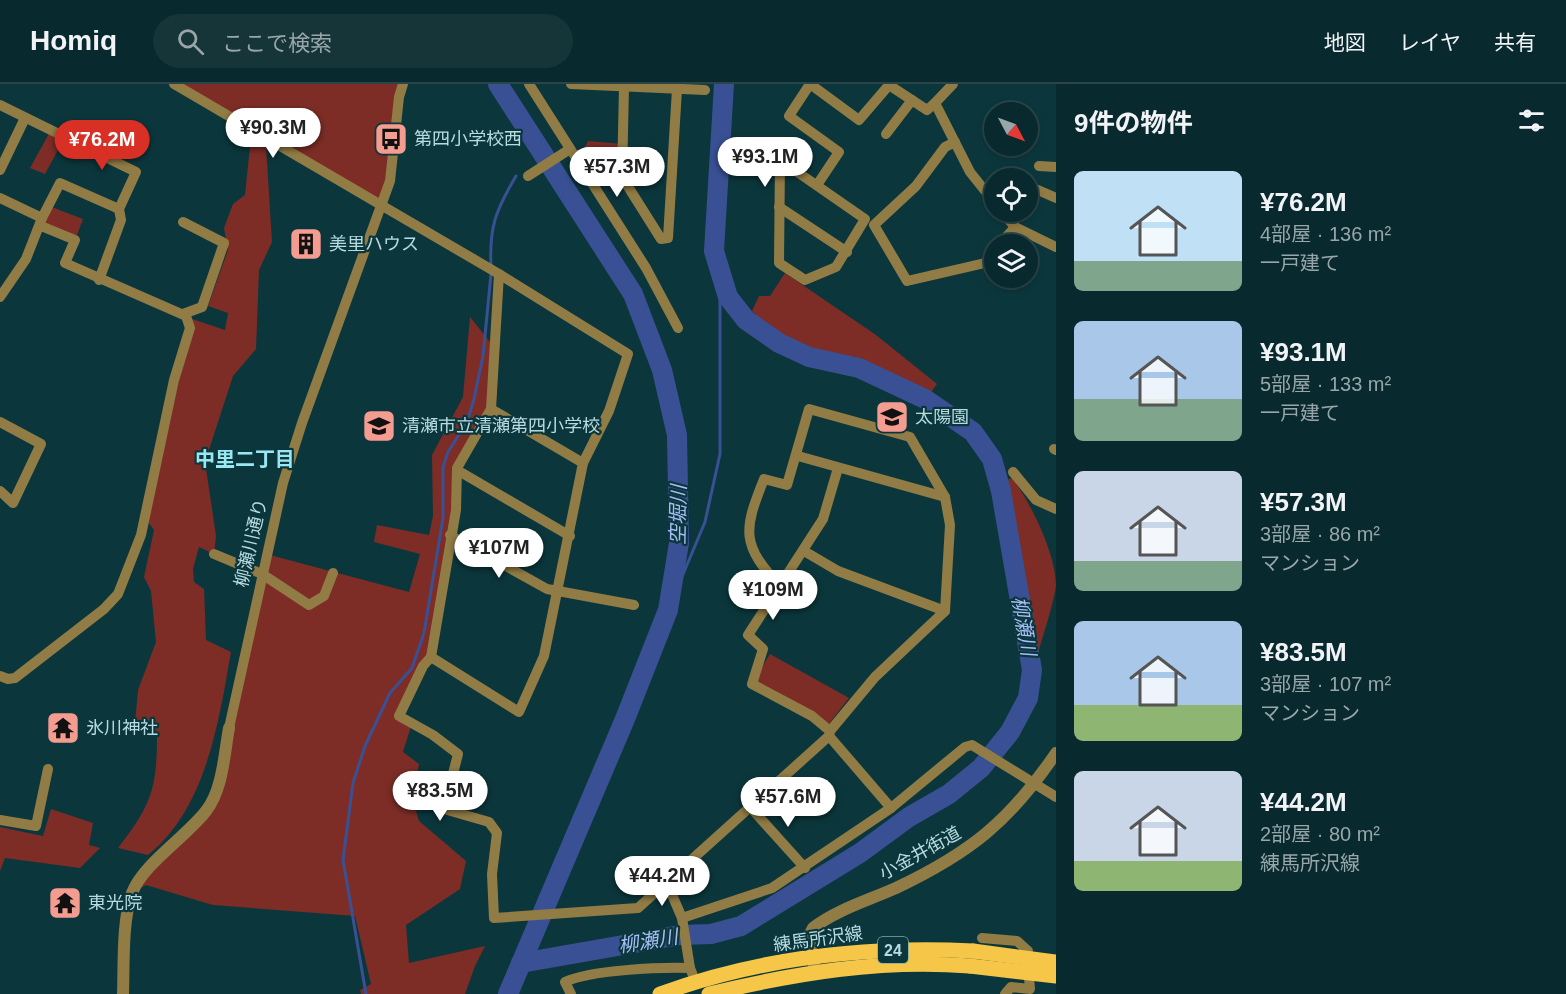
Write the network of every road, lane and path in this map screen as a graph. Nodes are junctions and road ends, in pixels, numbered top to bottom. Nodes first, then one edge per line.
1 (174, 84) edge
2 (403, 84) edge
3 (529, 84) edge
4 (571, 84) edge
5 (810, 84) edge
6 (953, 84) edge
7 (624, 87) junction
8 (677, 89) junction
9 (705, 90) dead end
10 (912, 100) junction
11 (935, 103) junction
12 (0, 105) edge
13 (25, 118) junction
14 (886, 134) dead end
15 (955, 142) junction
16 (569, 150) junction
17 (1039, 166) dead end
18 (1056, 167) edge
19 (0, 170) edge
20 (528, 176) dead end
21 (817, 185) junction
22 (984, 190) edge
23 (1038, 190) edge
24 (0, 198) edge
25 (1056, 198) edge
26 (381, 206) junction
27 (779, 207) junction
28 (119, 209) junction
29 (41, 222) junction
30 (183, 222) dead end
31 (869, 222) junction
32 (1011, 222) edge
33 (1015, 226) junction
34 (1008, 234) edge
35 (1056, 247) edge
36 (847, 252) junction
37 (984, 263) edge
38 (493, 271) junction
39 (99, 280) junction
40 (0, 297) edge
41 (183, 314) junction
42 (678, 328) dead end
43 (491, 409) junction
44 (0, 422) edge
45 (798, 456) junction
46 (583, 463) junction
47 (838, 468) junction
48 (457, 470) junction
49 (1013, 472) dead end
50 (0, 491) edge
51 (945, 497) junction
52 (1056, 510) edge
53 (450, 536) junction
54 (570, 536) junction
55 (804, 551) junction
56 (214, 554) dead end
57 (333, 573) dead end
58 (262, 574) junction
59 (781, 587) junction
60 (557, 590) junction
61 (634, 605) dead end
62 (945, 610) junction
63 (431, 657) junction
64 (0, 676) edge
65 (229, 728) joint
66 (830, 734) junction
67 (1056, 753) edge
68 (48, 769) dead end
69 (1034, 785) junction
70 (1056, 797) edge
71 (750, 808) junction
72 (891, 808) junction
73 (0, 820) edge
74 (805, 868) junction
75 (667, 883) junction
76 (682, 921) junction
77 (982, 938) dead end
78 (1028, 951) dead end
79 (971, 959) junction
80 (1056, 962) edge
81 (814, 965) junction
82 (691, 970) junction
83 (1056, 976) edge
84 (1029, 978) dead end
85 (123, 994) edge
86 (571, 994) edge
87 (660, 994) edge
88 (709, 994) edge
89 (1005, 994) edge

1 - 26 street
2 - 26 street, 柳瀬川通り
3 - 16 street
4 - 7 street
5 - 10 street
5 - 21 street
6 - 11 street
7 - 8 street
7 - 8 street
8 - 9 street
10 - 11 street
10 - 14 street
11 - 15 street
12 - 13 street
13 - 19 street
13 - 28 street
15 - 22 street
15 - 31 street
16 - 20 street
16 - 42 street
17 - 18 street
21 - 27 street
21 - 31 street
23 - 25 street
24 - 29 street
26 - 38 street
26 - 58 street, 柳瀬川通り
27 - 36 street
27 - 36 street
28 - 29 street
28 - 39 street
29 - 39 street
29 - 40 street
30 - 41 street
31 - 36 street
31 - 37 street
32 - 33 street
33 - 34 street
33 - 35 street
38 - 43 street
38 - 46 street
39 - 41 street
41 - 64 street
43 - 46 street
43 - 48 street
44 - 50 street
45 - 47 street
45 - 51 street
45 - 59 street
46 - 54 street
47 - 51 street
47 - 55 street
48 - 53 street
48 - 54 street
49 - 52 street
51 - 62 street
53 - 60 street
53 - 63 street
54 - 60 street
55 - 59 street
55 - 62 street
56 - 58 street
57 - 58 street
58 - 65 street, 柳瀬川通り
59 - 66 street
60 - 61 street
60 - 63 street
62 - 66 street
63 - 75 street
65 - 85 street, 柳瀬川通り
66 - 71 street
66 - 72 street
67 - 69 street, 小金井街道
68 - 73 street
69 - 70 street
69 - 72 street
69 - 81 street, 小金井街道
71 - 74 street
71 - 75 street
72 - 74 street
74 - 76 street
75 - 76 street
76 - 82 street
77 - 78 street
79 - 80 main road, 練馬所沢線 / 24, bridge
79 - 81 main road, 練馬所沢線 / 24
79 - 83 main road, 練馬所沢線 / 24, bridge
81 - 82 main road, 練馬所沢線 / 24
81 - 88 main road, 練馬所沢線 / 24
82 - 86 street
82 - 87 main road, 練馬所沢線 / 24
84 - 89 street

